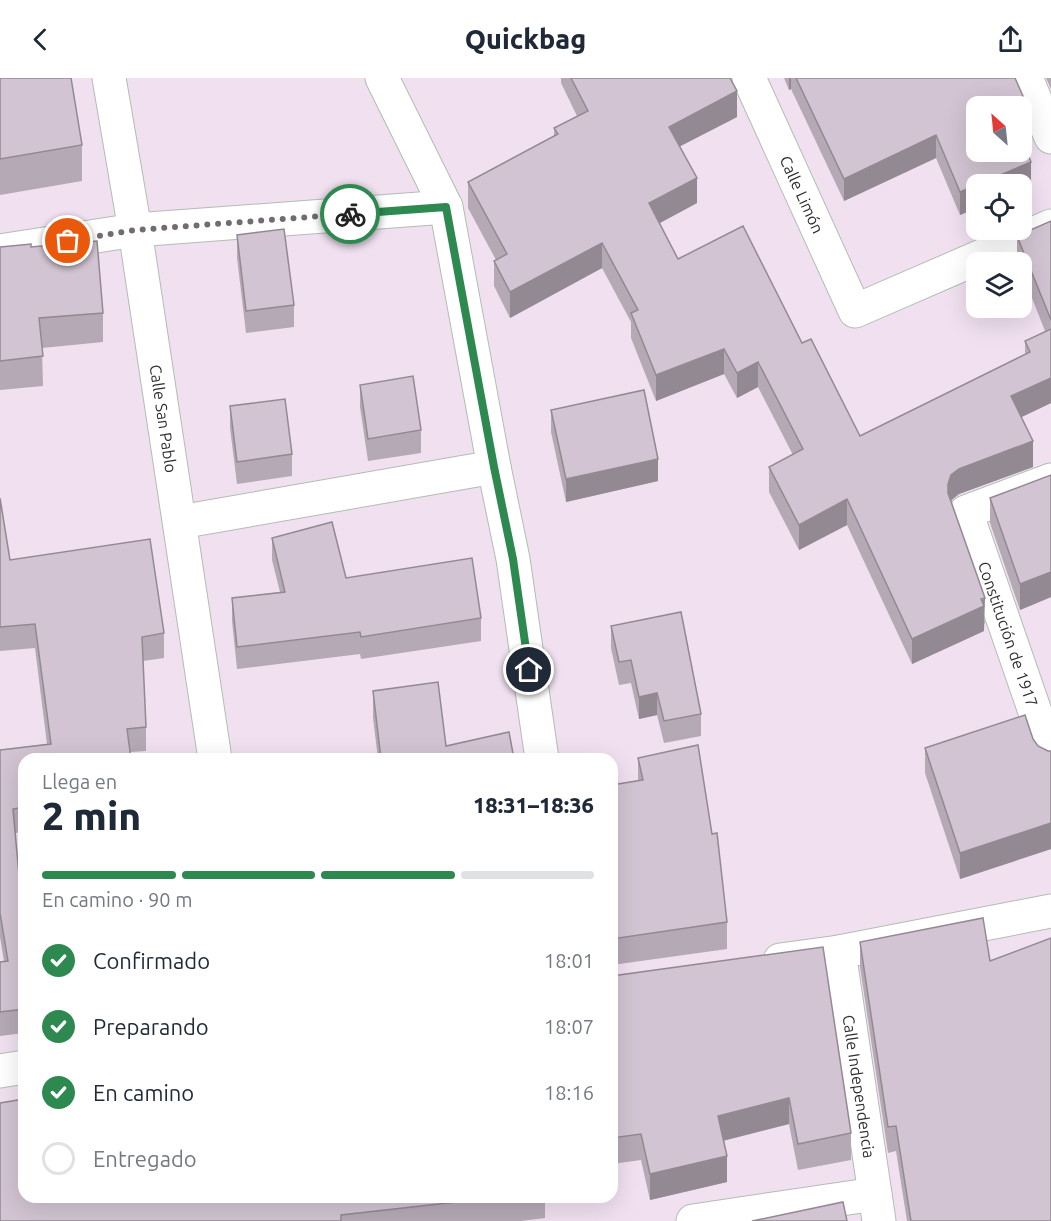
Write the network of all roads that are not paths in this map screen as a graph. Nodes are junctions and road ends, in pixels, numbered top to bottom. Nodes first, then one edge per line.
1 (109, 78) edge
2 (382, 78) edge
3 (748, 78) edge
4 (1026, 78) edge
5 (1051, 137) edge
6 (446, 207) junction
7 (1051, 226) edge
8 (135, 230) junction
9 (0, 251) edge
10 (494, 467) junction
11 (1051, 480) edge
12 (180, 522) junction
13 (214, 753) edge
14 (541, 753) edge
15 (1051, 758) edge
16 (1051, 911) edge
17 (839, 952) junction
18 (748, 964) edge
19 (18, 1068) edge
20 (0, 1071) edge
21 (877, 1207) edge
22 (693, 1221) edge

1 - 8 street, Calle San Pablo
2 - 6 street
3 - 7 street, Calle Limón
4 - 5 street
6 - 8 street
6 - 10 street
8 - 9 street
8 - 12 street, Calle San Pablo
10 - 12 street
10 - 14 street
11 - 15 street, Constitución de 1917
12 - 13 street, Calle San Pablo
16 - 17 street
17 - 18 street
17 - 21 street, Calle Independencia
19 - 20 street
21 - 22 street

